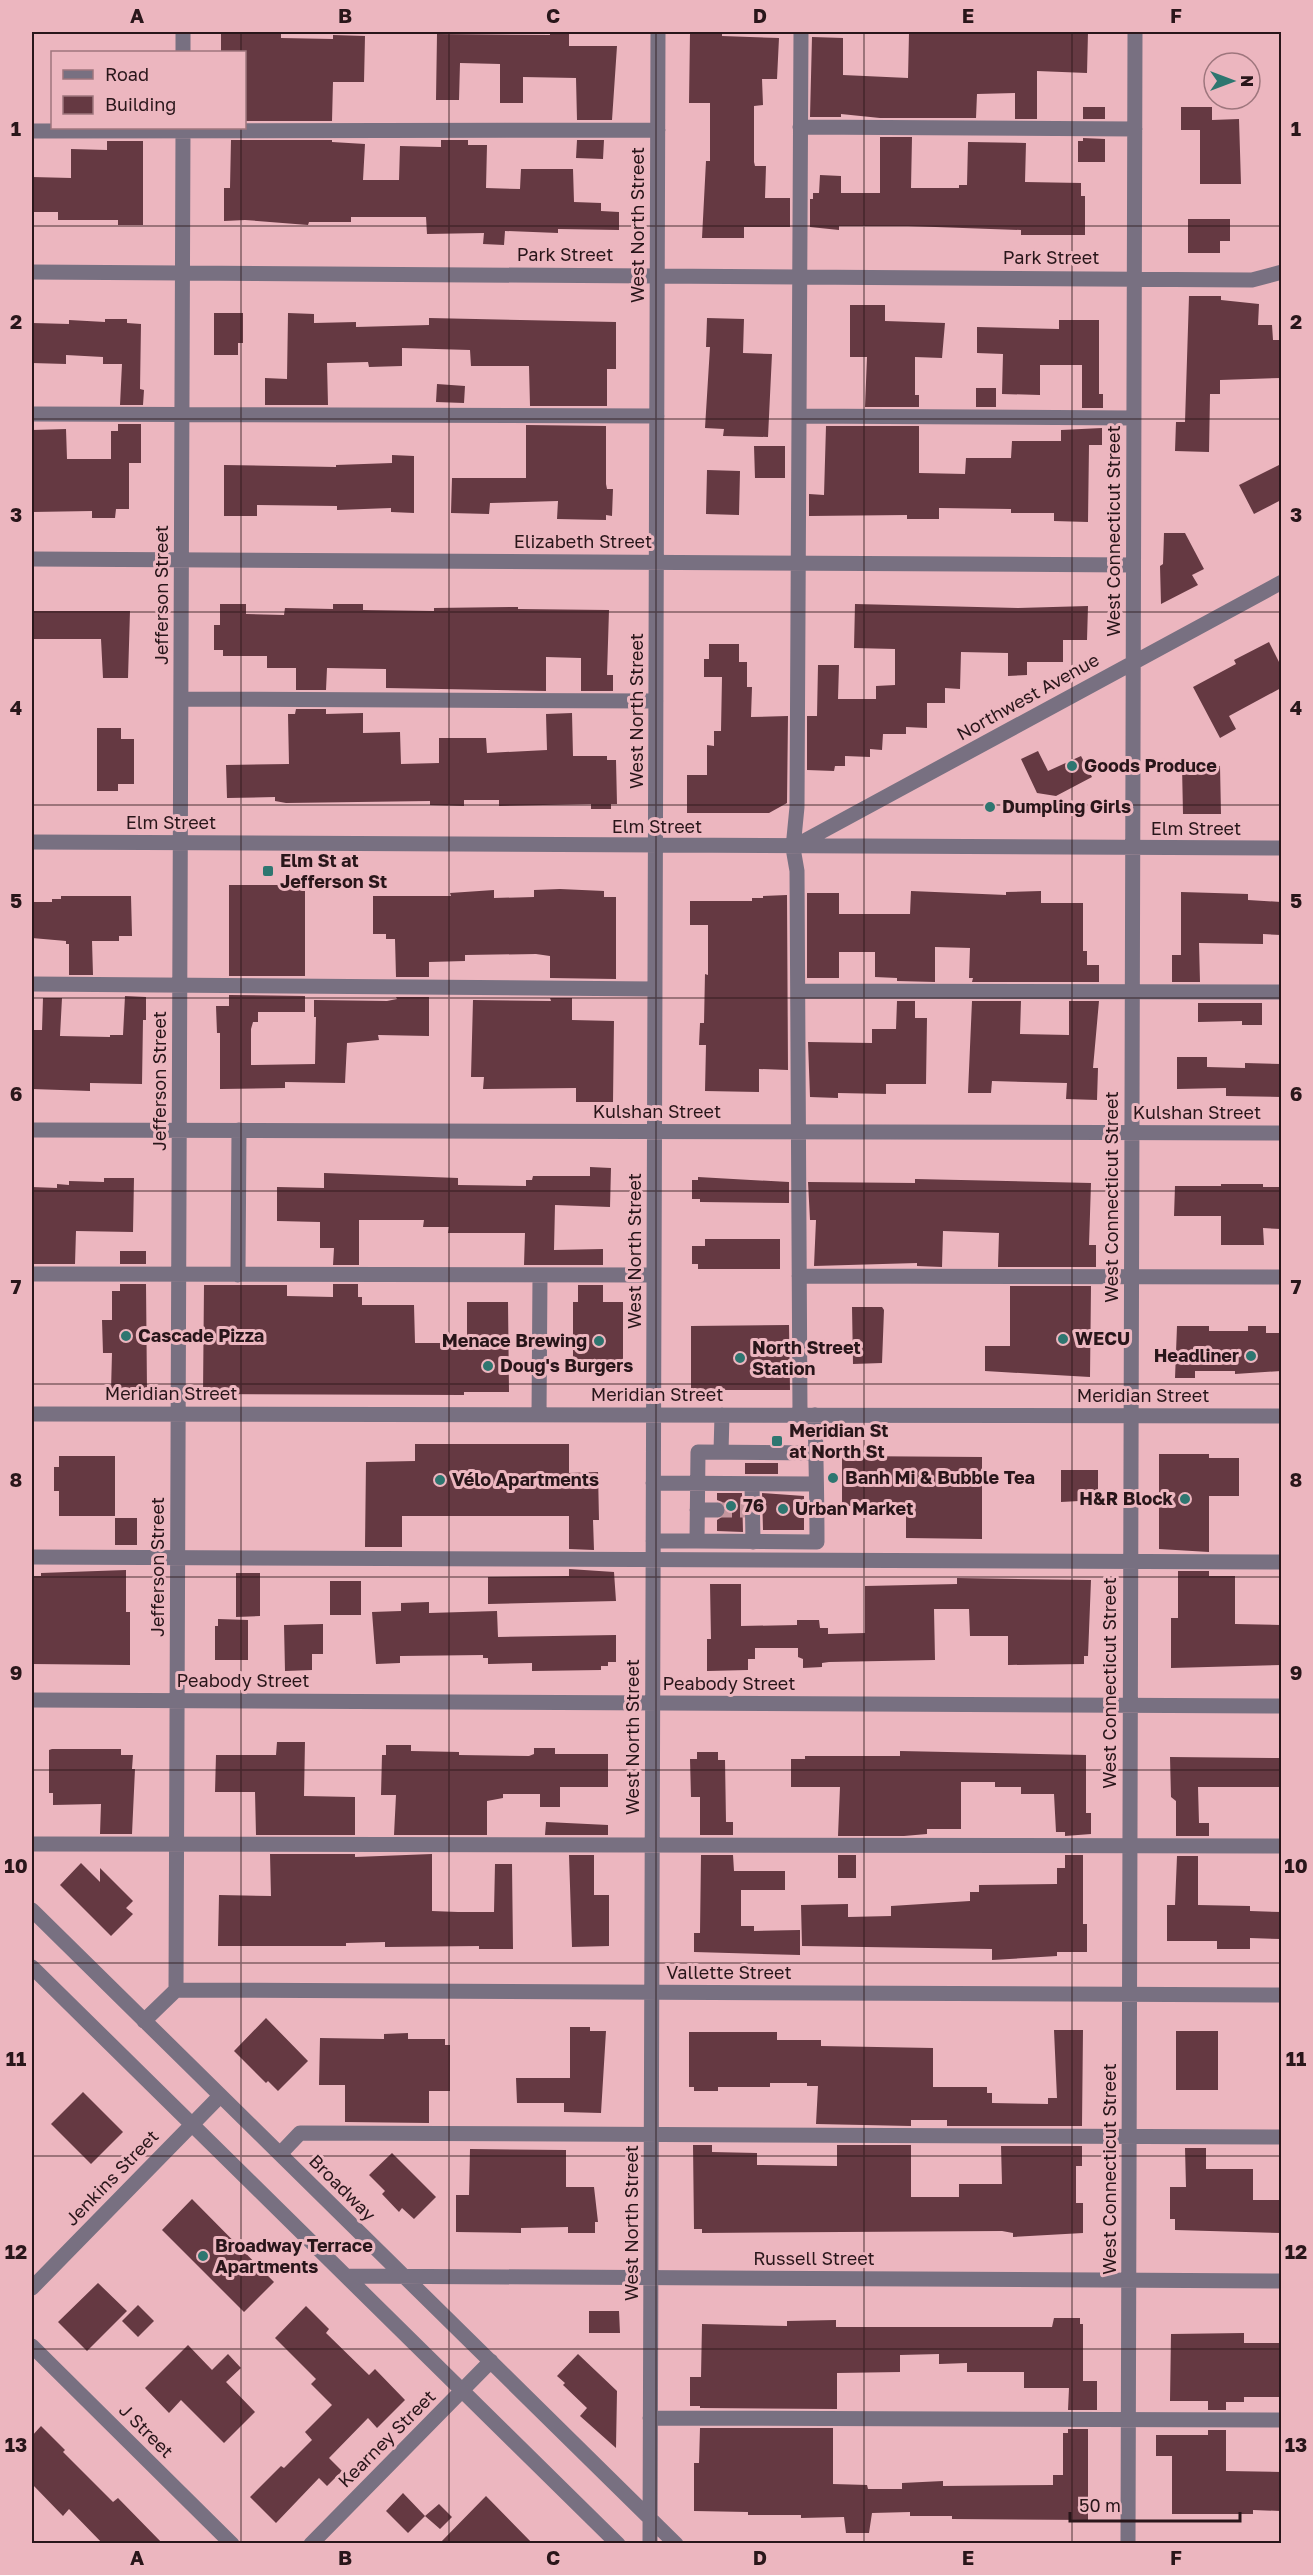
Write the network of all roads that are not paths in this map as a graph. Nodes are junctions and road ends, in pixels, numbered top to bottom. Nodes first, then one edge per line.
1 (183, 32) edge
2 (658, 32) edge
3 (801, 32) edge
4 (1135, 32) edge
5 (183, 51) edge
6 (800, 127) junction
7 (183, 129) edge
8 (1135, 129) junction
9 (658, 130) junction
10 (32, 131) edge
11 (32, 272) edge
12 (1281, 272) edge
13 (183, 273) junction
14 (657, 275) junction
15 (800, 276) junction
16 (1135, 278) junction
17 (32, 414) edge
18 (182, 414) junction
19 (657, 416) junction
20 (799, 416) junction
21 (1134, 418) junction
22 (32, 559) edge
23 (182, 560) junction
24 (657, 562) junction
25 (798, 563) junction
26 (1133, 565) junction
27 (1281, 582) edge
28 (1133, 662) junction
29 (181, 699) junction
30 (656, 701) junction
31 (32, 842) edge
32 (180, 843) junction
33 (655, 847) junction
34 (793, 848) junction
35 (1132, 848) junction
36 (1281, 848) edge
37 (32, 984) edge
38 (180, 985) junction
39 (655, 989) junction
40 (798, 992) junction
41 (1132, 992) junction
42 (1281, 992) edge
43 (32, 1130) edge
44 (179, 1130) junction
45 (239, 1130) junction
46 (655, 1131) junction
47 (798, 1132) junction
48 (1131, 1132) junction
49 (1281, 1133) edge
50 (32, 1274) edge
51 (179, 1275) junction
52 (238, 1275) junction
53 (540, 1275) junction
54 (654, 1275) junction
55 (799, 1276) junction
56 (1131, 1277) junction
57 (1281, 1277) edge
58 (32, 1414) edge
59 (178, 1414) junction
60 (539, 1414) junction
61 (654, 1415) junction
62 (722, 1415) junction
63 (807, 1415) junction
64 (1130, 1416) junction
65 (1281, 1416) edge
66 (721, 1452) junction
67 (816, 1453) junction
68 (653, 1483) junction
69 (698, 1484) junction
70 (752, 1484) junction
71 (816, 1484) junction
72 (697, 1510) junction
73 (717, 1510) tunnel mouth
74 (653, 1541) junction
75 (697, 1541) junction
76 (753, 1542) junction
77 (32, 1557) edge
78 (178, 1558) junction
79 (653, 1559) junction
80 (1130, 1561) junction
81 (1281, 1562) edge
82 (32, 1700) edge
83 (177, 1701) junction
84 (653, 1703) junction
85 (1130, 1705) junction
86 (1281, 1706) edge
87 (32, 1844) edge
88 (652, 1845) junction
89 (1130, 1845) junction
90 (177, 1846) junction
91 (1281, 1846) edge
92 (32, 1910) edge
93 (32, 1967) edge
94 (176, 1990) junction
95 (652, 1992) junction
96 (1129, 1994) junction
97 (1281, 1995) edge
98 (144, 2021) junction
99 (220, 2096) junction
100 (192, 2125) junction
101 (651, 2135) junction
102 (1129, 2136) junction
103 (1281, 2137) edge
104 (280, 2154) junction
105 (346, 2276) junction
106 (405, 2277) junction
107 (651, 2278) junction
108 (1129, 2280) junction
109 (1281, 2281) edge
110 (32, 2288) edge
111 (32, 2346) edge
112 (491, 2361) junction
113 (462, 2390) junction
114 (651, 2418) junction
115 (1129, 2419) junction
116 (1281, 2420) edge
117 (649, 2517) junction
118 (232, 2544) edge
119 (311, 2544) edge
120 (618, 2544) edge
121 (650, 2544) edge
122 (676, 2544) edge
123 (1128, 2544) edge

1 - 5 street
2 - 9 street, West North Street
3 - 6 street
4 - 8 street, West Connecticut Street
6 - 8 street
6 - 15 street
7 - 9 street
7 - 10 street
7 - 13 street, Jefferson Street
8 - 16 street, West Connecticut Street
9 - 14 street, West North Street
11 - 13 street, Park Street
12 - 16 street, Park Street
13 - 14 street, Park Street
13 - 18 street, Jefferson Street
14 - 15 street, Park Street
14 - 19 street, West North Street
15 - 16 street, Park Street
15 - 20 street
16 - 21 street, West Connecticut Street
17 - 18 street
18 - 19 street
18 - 23 street, Jefferson Street
19 - 24 street, West North Street
20 - 21 street
20 - 25 street
21 - 26 street, West Connecticut Street
22 - 23 street, Elizabeth Street
23 - 24 street, Elizabeth Street
23 - 29 street, Jefferson Street
24 - 25 street, Elizabeth Street
24 - 30 street, West North Street
25 - 26 street, Elizabeth Street
25 - 34 street
26 - 28 street, West Connecticut Street
27 - 28 street, Northwest Avenue
28 - 34 street, Northwest Avenue
28 - 35 street, West Connecticut Street
29 - 30 street
29 - 32 street, Jefferson Street
30 - 33 street, West North Street
31 - 32 street, Elm Street
32 - 33 street, Elm Street
32 - 38 street, Jefferson Street
33 - 34 street, Elm Street
33 - 39 street, West North Street
34 - 35 street, Elm Street
34 - 40 street
35 - 36 street, Elm Street
35 - 41 street, West Connecticut Street
37 - 38 street
38 - 39 street
38 - 44 street, Jefferson Street
39 - 46 street, West North Street
40 - 41 street
40 - 47 street
41 - 42 street
41 - 48 street, West Connecticut Street
43 - 44 street, Kulshan Street
44 - 45 street, Kulshan Street
44 - 51 street, Jefferson Street
45 - 46 street, Kulshan Street
45 - 52 street
46 - 47 street, Kulshan Street
46 - 54 street, West North Street
47 - 48 street, Kulshan Street
47 - 55 street
48 - 49 street, Kulshan Street
48 - 56 street, West Connecticut Street
50 - 51 street
51 - 52 street
51 - 59 street, Jefferson Street
52 - 53 street
53 - 54 street
53 - 60 street
54 - 61 street, West North Street
55 - 56 street
55 - 63 street
56 - 57 street
56 - 64 street, West Connecticut Street
58 - 59 street, Meridian Street
59 - 60 street, Meridian Street
59 - 78 street, Jefferson Street
60 - 61 street, Meridian Street
61 - 62 street, Meridian Street
61 - 68 street, West North Street
62 - 63 street, Meridian Street
62 - 66 street
63 - 64 street, Meridian Street
63 - 67 street
64 - 65 street, Meridian Street
64 - 80 street, West Connecticut Street
66 - 67 street
66 - 69 street
67 - 71 street
68 - 69 street
68 - 74 street, West North Street
69 - 70 street
69 - 72 street
70 - 71 street
70 - 76 street
71 - 76 street
72 - 73 street
72 - 75 street
74 - 75 street
74 - 79 street, West North Street
75 - 76 street
77 - 78 street
78 - 79 street
78 - 83 street, Jefferson Street
79 - 80 street
79 - 84 street, West North Street
80 - 81 street
80 - 85 street, West Connecticut Street
82 - 83 street, Peabody Street
83 - 84 street, Peabody Street
83 - 90 street, Jefferson Street
84 - 85 street, Peabody Street
84 - 88 street, West North Street
85 - 86 street, Peabody Street
85 - 89 street, West Connecticut Street
87 - 90 street
88 - 89 street
88 - 90 street
88 - 95 street, West North Street
89 - 91 street
89 - 96 street, West Connecticut Street
90 - 94 street, Jefferson Street
92 - 98 street, Broadway
93 - 100 street
94 - 95 street, Vallette Street
94 - 98 street
95 - 96 street, Vallette Street
95 - 101 street, West North Street
96 - 97 street, Vallette Street
96 - 102 street, West Connecticut Street
98 - 99 street, Broadway
99 - 100 street, Jenkins Street
99 - 104 street, Broadway
100 - 105 street
100 - 110 street, Jenkins Street
101 - 102 street
101 - 104 street
101 - 107 street, West North Street
102 - 103 street
102 - 108 street, West Connecticut Street
104 - 106 street, Broadway
105 - 106 street, Russell Street
105 - 113 street
106 - 107 street, Russell Street
106 - 112 street, Broadway
107 - 108 street, Russell Street
107 - 114 street, West North Street
108 - 109 street, Russell Street
108 - 115 street, West Connecticut Street
111 - 118 street, J Street
112 - 113 street, Kearney Street
112 - 117 street, Broadway
113 - 119 street, Kearney Street
113 - 120 street
114 - 115 street
114 - 117 street, West North Street
115 - 116 street
115 - 123 street, West Connecticut Street
117 - 121 street, West North Street
117 - 122 street, Broadway

